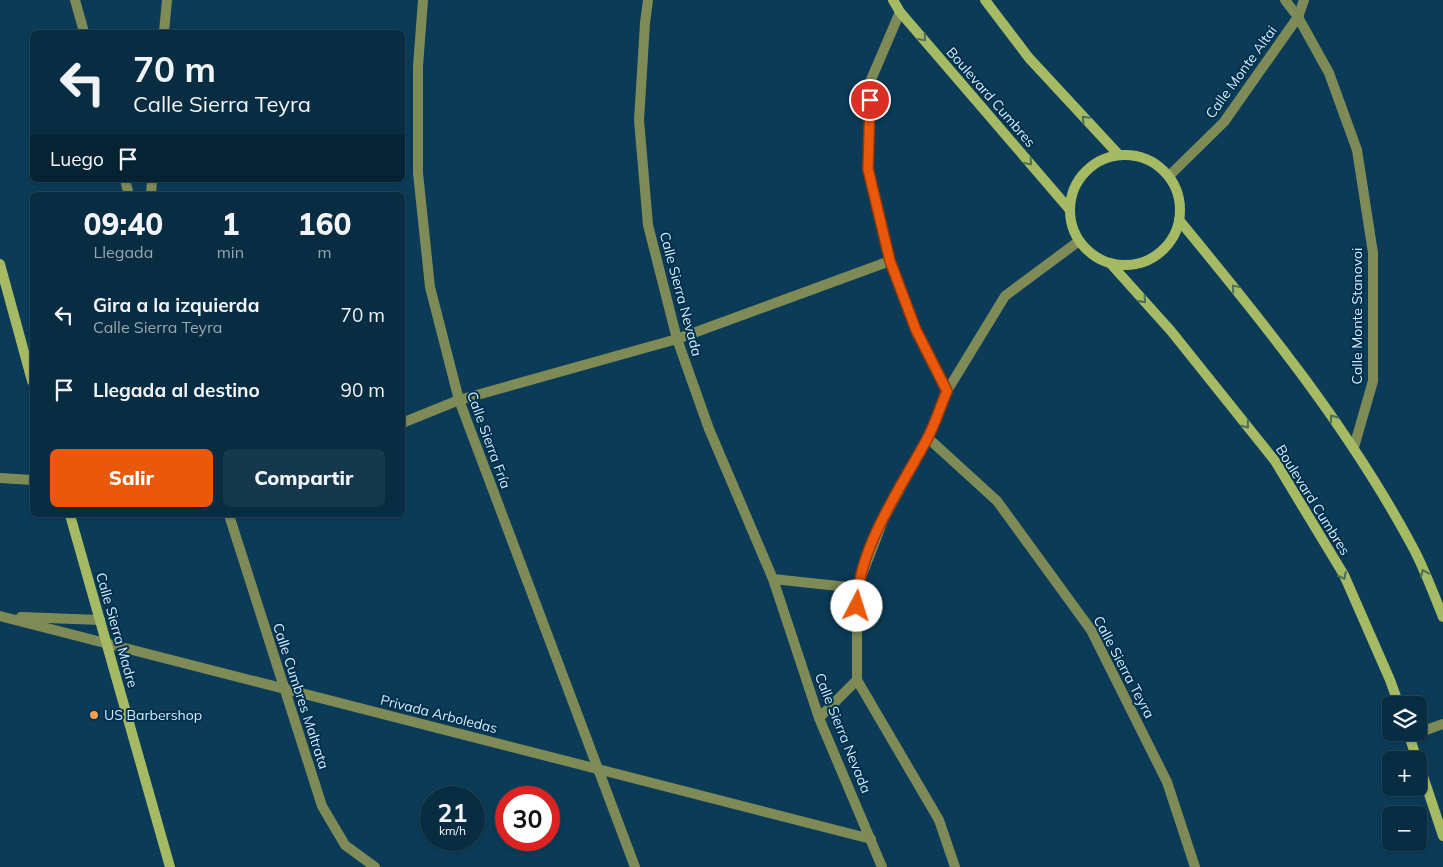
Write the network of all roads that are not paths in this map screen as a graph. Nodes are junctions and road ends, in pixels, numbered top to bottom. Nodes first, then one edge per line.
1 (75, 0) edge
2 (167, 0) edge
3 (423, 0) edge
4 (648, 0) edge
5 (893, 0) edge
6 (985, 0) edge
7 (1285, 0) edge
8 (1304, 0) edge
9 (900, 12) junction
10 (1298, 17) junction
11 (83, 30) edge
12 (164, 30) edge
13 (1118, 154) junction
14 (1169, 176) junction
15 (1070, 210) junction
16 (1179, 220) junction
17 (1079, 241) junction
18 (890, 261) junction
19 (1110, 263) junction
20 (0, 264) edge
21 (677, 339) junction
22 (30, 374) edge
23 (947, 391) junction
24 (459, 400) junction
25 (405, 422) edge
26 (928, 438) junction
27 (1354, 447) junction
28 (0, 478) edge
29 (30, 480) edge
30 (71, 517) edge
31 (230, 517) edge
32 (773, 579) junction
33 (857, 588) junction
34 (0, 616) edge
35 (1443, 617) edge
36 (100, 620) junction
37 (857, 680) junction
38 (1395, 696) edge
39 (819, 718) junction
40 (1443, 724) edge
41 (1427, 729) edge
42 (1427, 788) edge
43 (1443, 836) edge
44 (871, 839) junction
45 (170, 867) edge
46 (375, 867) edge
47 (635, 867) edge
48 (882, 867) edge
49 (955, 867) edge
50 (1195, 867) edge

1 - 11 street
2 - 12 street
3 - 24 street, Calle Sierra Fría
4 - 21 street, Calle Sierra Nevada
5 - 9 street, Boulevard Cumbres
13 -> 6 street
7 - 10 street, Calle Monte Stanovoi
8 - 10 street, Calle Monte Altai
9 -> 15 street, Boulevard Cumbres
9 - 18 street
10 - 14 street, Calle Monte Altai
10 - 27 street, Calle Monte Stanovoi
13 - 14 street
13 - 15 street
14 - 16 street
15 - 17 street
16 - 19 street
27 -> 16 street
17 - 19 street
17 - 23 street
18 - 21 street
18 - 23 street
19 -> 38 street, Boulevard Cumbres
20 - 22 street
21 - 24 street
21 - 32 street, Calle Sierra Nevada
23 - 26 street
24 - 25 street
24 - 47 street, Calle Sierra Fría
26 - 33 street
26 - 50 street, Calle Sierra Teyra
35 -> 27 street
28 - 29 street
30 - 36 street, Calle Sierra Madre
31 - 46 street, Calle Cumbres Maltrata
32 - 33 street
32 - 39 street, Calle Sierra Nevada
33 - 37 street
34 - 36 street
34 - 44 street, Privada Arboledas
36 - 45 street, Calle Sierra Madre
37 - 39 street
37 - 49 street
39 - 44 street, Calle Sierra Nevada
40 - 41 street
42 - 43 street
44 - 48 street, Calle Sierra Nevada

